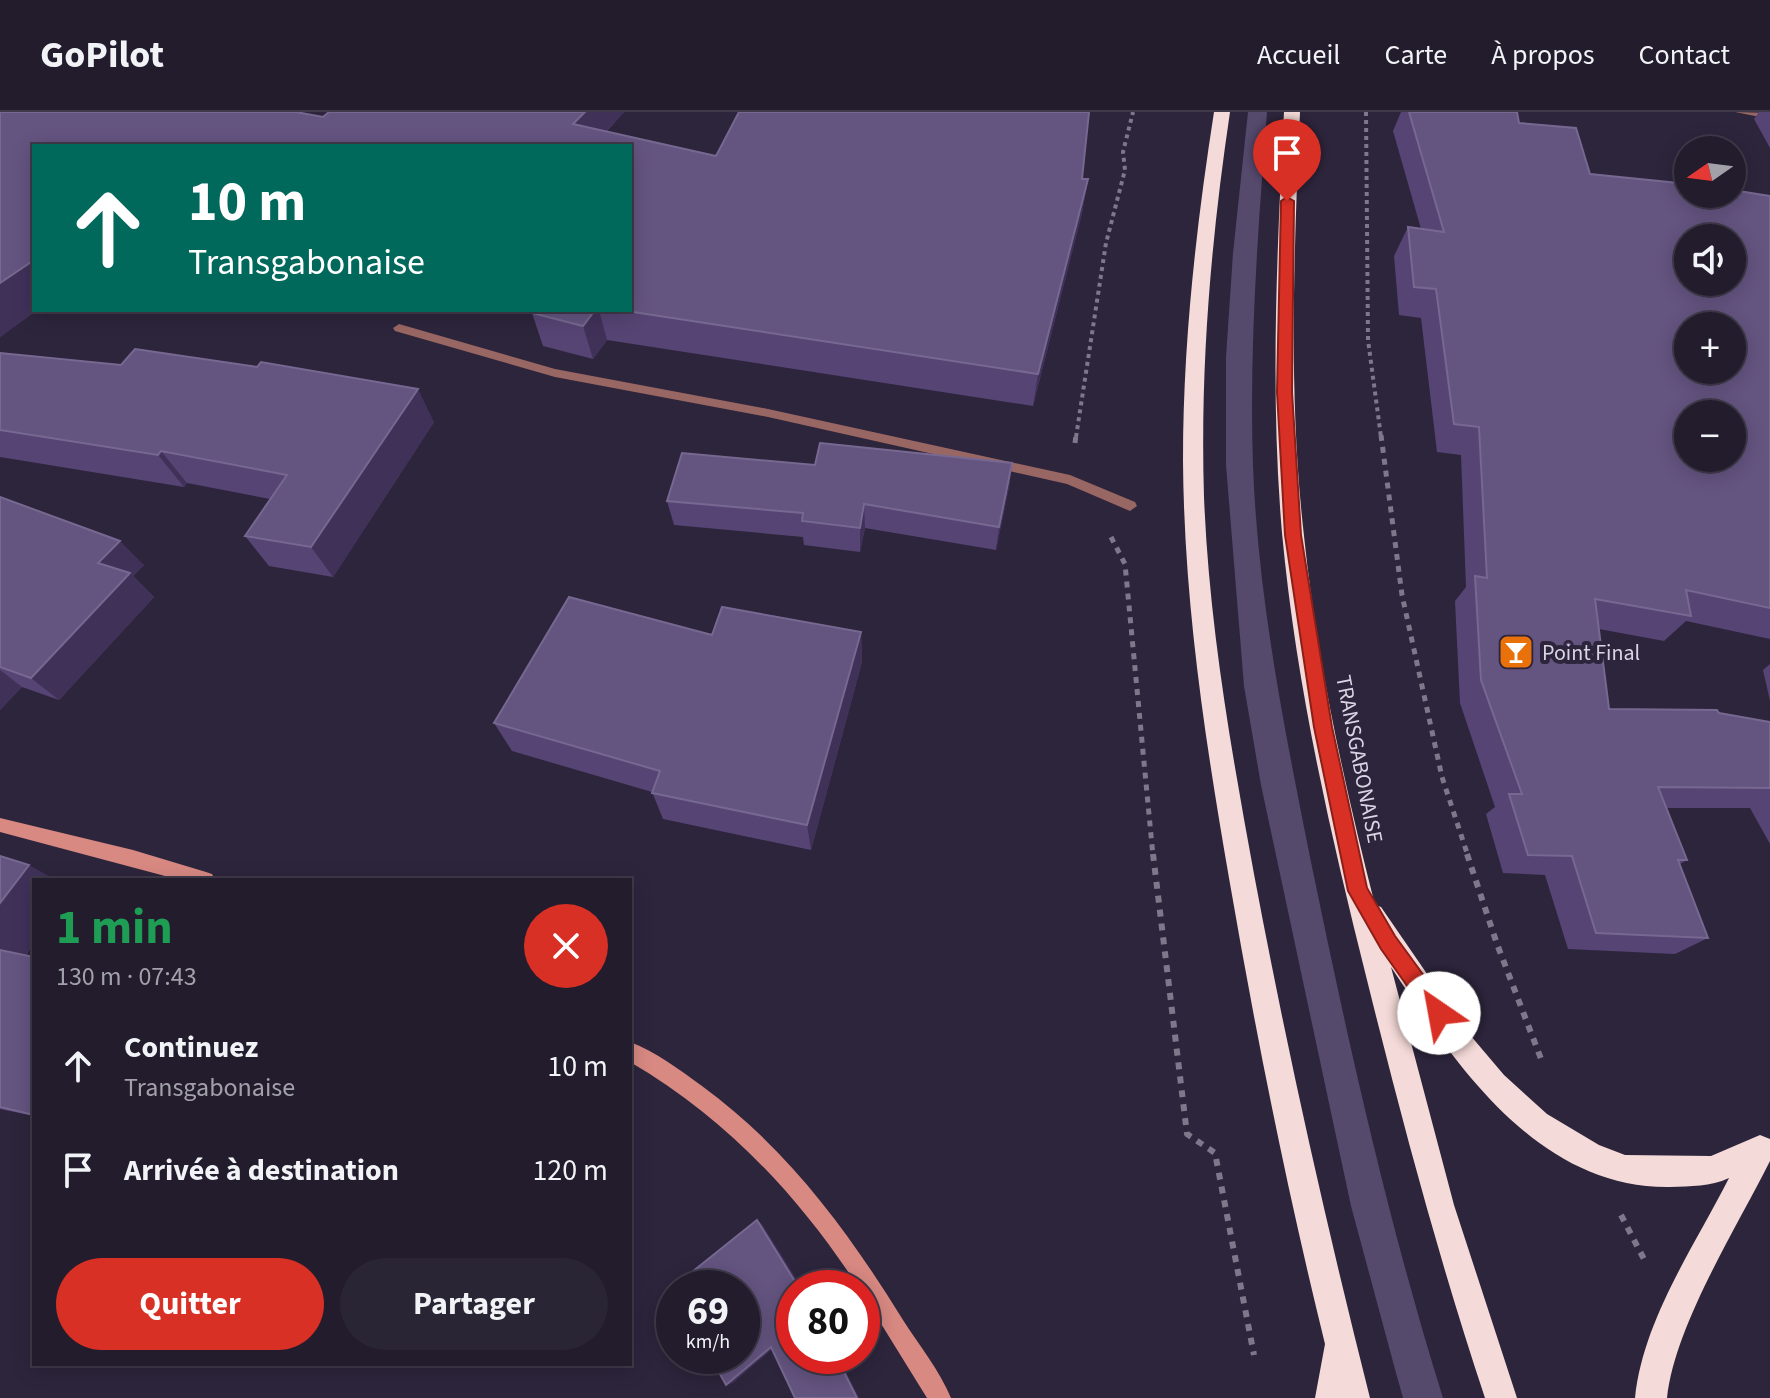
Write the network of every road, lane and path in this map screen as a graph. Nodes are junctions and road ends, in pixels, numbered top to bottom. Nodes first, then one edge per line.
1 (1133, 112) edge
2 (1222, 112) edge
3 (1292, 112) edge
4 (1366, 112) edge
5 (1740, 112) edge
6 (1770, 116) edge
7 (399, 328) dead end
8 (1070, 480) junction
9 (1130, 506) dead end
10 (0, 825) edge
11 (199, 878) edge
12 (1358, 891) junction
13 (632, 1052) edge
14 (1547, 1076) dead end
15 (1589, 1155) junction
16 (1674, 1318) junction
17 (1340, 1341) junction
18 (1254, 1355) dead end
19 (940, 1398) edge
20 (1331, 1398) edge
21 (1354, 1398) edge
22 (1501, 1398) edge
23 (1651, 1398) edge

1 - 8 path
2 - 17 highway
3 - 12 highway, TRANSGABONAISE
4 - 14 path
5 - 6 lane
7 - 8 lane
8 - 9 lane
8 - 18 path
10 - 11 street
12 - 15 highway
12 - 22 highway, TRANSGABONAISE
13 - 19 street
15 - 16 path
15 - 16 highway
16 - 23 highway
17 - 20 highway
17 - 21 highway

